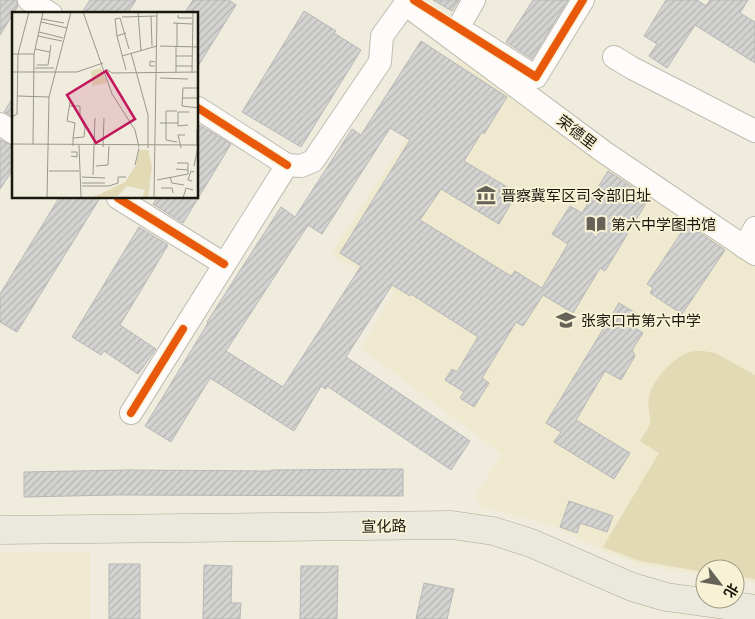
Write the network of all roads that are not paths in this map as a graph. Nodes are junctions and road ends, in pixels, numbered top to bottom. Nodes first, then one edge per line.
1 (29, 0) edge
2 (474, 0) edge
3 (583, 0) edge
4 (408, 4) edge
5 (48, 12) edge
6 (458, 28) junction
7 (614, 57) dead end
8 (199, 109) edge
9 (0, 124) edge
10 (755, 131) edge
11 (12, 132) edge
12 (287, 166) junction
13 (120, 199) edge
14 (751, 243) edge
15 (224, 264) junction
16 (131, 413) dead end
17 (0, 530) edge
18 (0, 544) edge
19 (665, 607) edge
20 (743, 615) edge

1 - 5 street
2 - 6 street
3 - 6 street
4 - 6 street
4 - 12 street
4 - 14 street, 荣德里
7 - 10 street
8 - 12 street
9 - 11 street
12 - 15 street
13 - 15 street
15 - 16 street
17 - 19 main road, 宣化路
18 - 19 main road, 宣化路
19 - 20 main road, 宣化路

